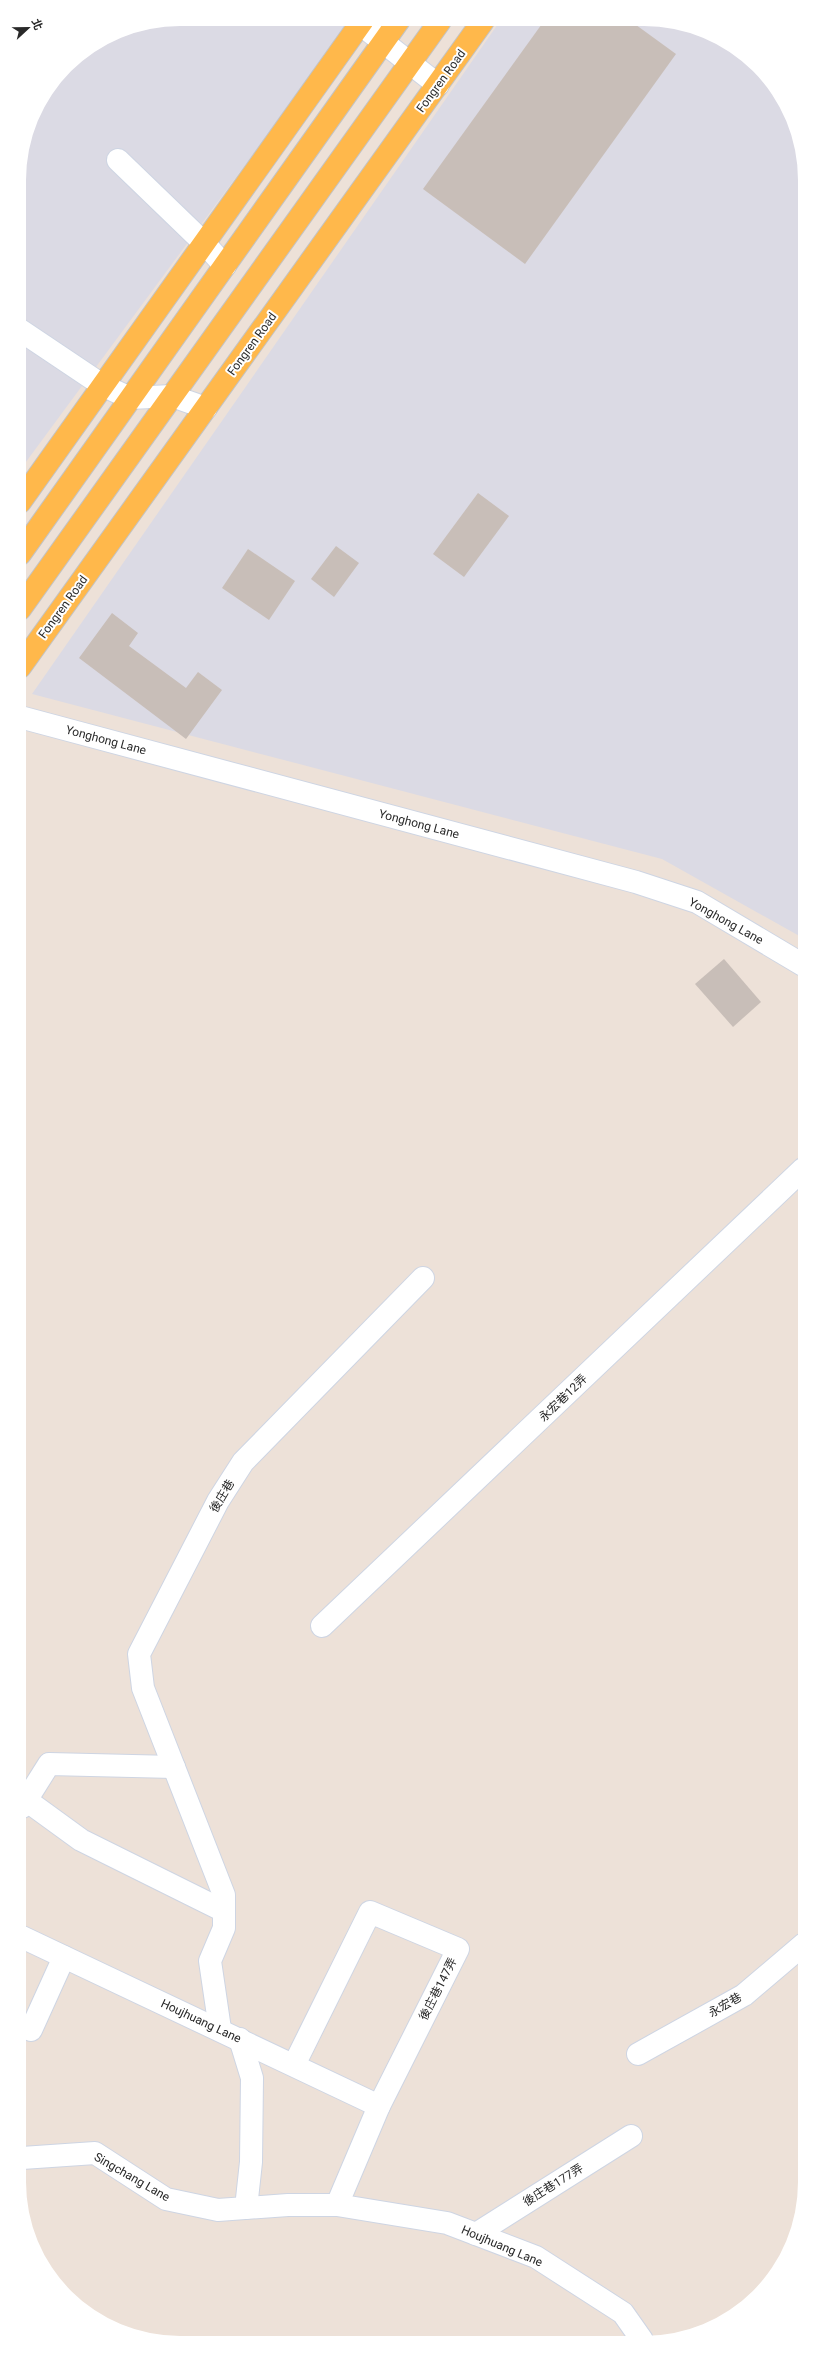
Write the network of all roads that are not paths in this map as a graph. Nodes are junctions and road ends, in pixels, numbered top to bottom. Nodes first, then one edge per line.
1 (356, 26) edge
2 (364, 26) edge
3 (395, 26) edge
4 (436, 26) edge
5 (479, 26) edge
6 (383, 43) junction
7 (409, 64) junction
8 (438, 85) junction
9 (118, 160) dead end
10 (204, 243) junction
11 (225, 266) junction
12 (26, 334) edge
13 (102, 385) junction
14 (172, 396) junction
15 (130, 398) junction
16 (206, 408) junction
17 (26, 493) edge
18 (26, 545) edge
19 (26, 601) edge
20 (26, 659) edge
21 (26, 719) edge
22 (798, 962) edge
23 (798, 1174) edge
24 (422, 1278) dead end
25 (322, 1626) dead end
26 (174, 1767) junction
27 (26, 1801) edge
28 (26, 1805) edge
29 (224, 1911) junction
30 (26, 1939) edge
31 (798, 1949) edge
32 (64, 1957) junction
33 (220, 2029) junction
34 (30, 2030) dead end
35 (240, 2039) junction
36 (638, 2054) dead end
37 (294, 2065) junction
38 (379, 2106) junction
39 (631, 2136) dead end
40 (26, 2158) edge
41 (337, 2205) junction
42 (246, 2208) junction
43 (476, 2234) junction
44 (639, 2336) edge

1 - 10 main road
2 - 6 street
3 - 6 main road
4 - 7 main road
5 - 8 main road, Fongren Road
6 - 7 street
6 - 11 main road
7 - 8 street
7 - 14 main road
8 - 16 main road, Fongren Road
9 - 10 street
10 - 11 street
10 - 13 main road
11 - 15 main road
12 - 13 street
13 - 15 street
13 - 17 main road
14 - 15 street
14 - 16 street
14 - 19 main road
15 - 18 main road
16 - 20 main road, Fongren Road
21 - 22 street, Yonghong Lane
23 - 25 street, 永宏巷12弄
24 - 26 street, 後庄巷
26 - 27 street
26 - 29 street, 後庄巷
28 - 29 street
29 - 33 street, 後庄巷
30 - 32 street, Houjhuang Lane
31 - 36 street, 永宏巷
32 - 33 street, Houjhuang Lane
32 - 34 street
33 - 35 street, Houjhuang Lane
35 - 37 street, Houjhuang Lane
35 - 42 street
37 - 38 street, Houjhuang Lane
37 - 38 street, 後庄巷147弄
38 - 41 street, 後庄巷147弄
39 - 43 street, 後庄巷177弄
40 - 42 street, Singchang Lane
41 - 42 street, Singchang Lane
41 - 43 street, Houjhuang Lane
43 - 44 street, Houjhuang Lane

